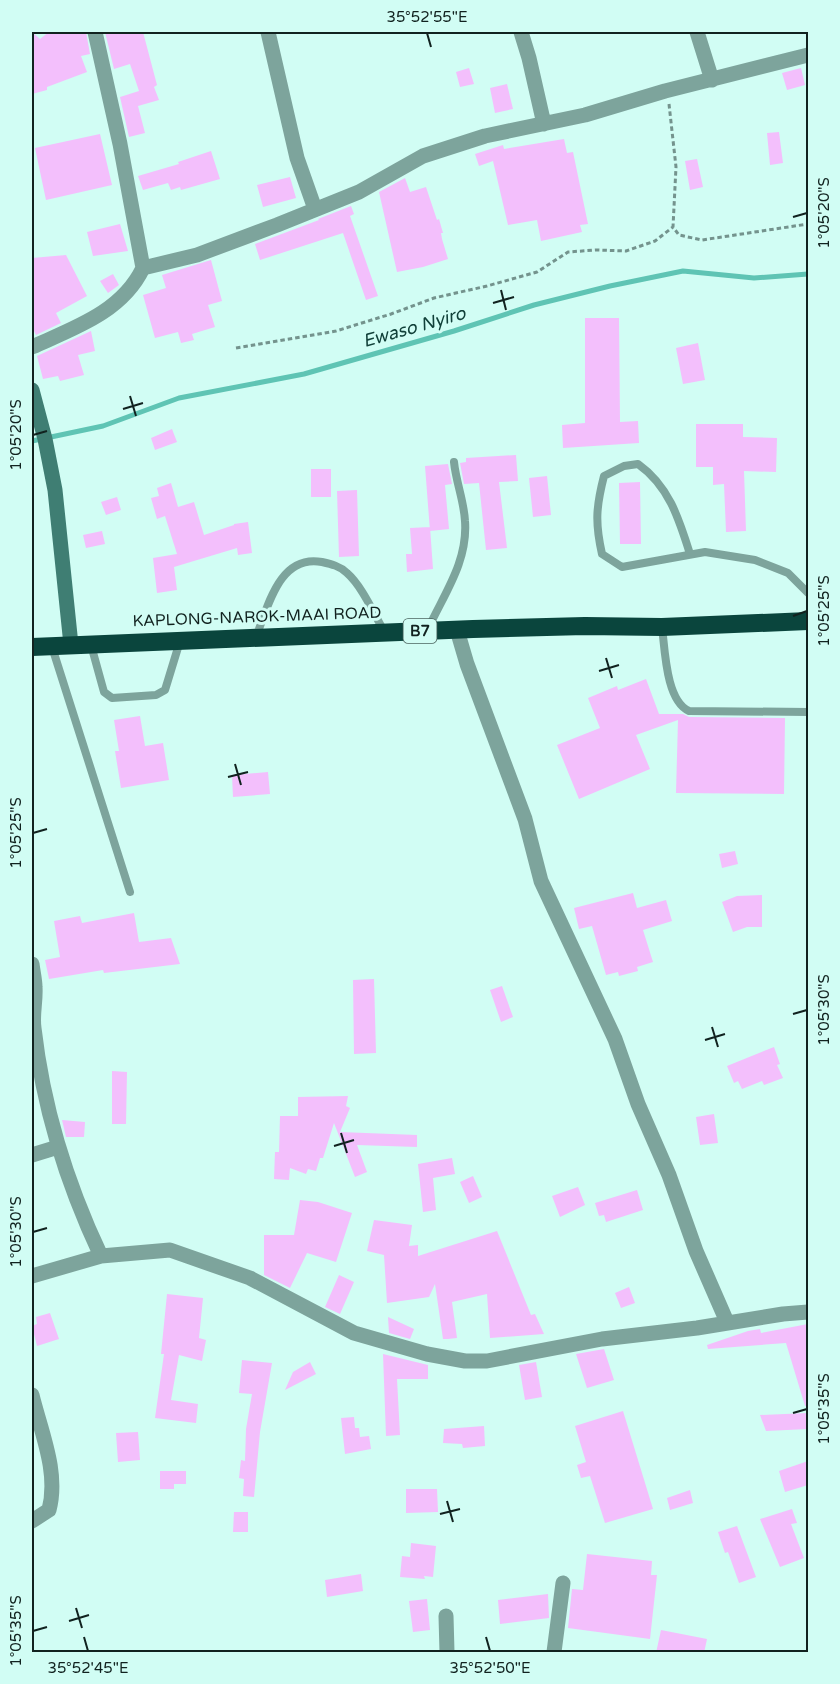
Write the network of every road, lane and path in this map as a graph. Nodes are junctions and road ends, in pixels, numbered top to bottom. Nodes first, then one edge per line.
1 (95, 32) edge
2 (268, 32) edge
3 (521, 32) edge
4 (696, 32) edge
5 (808, 55) edge
6 (712, 80) junction
7 (665, 91) junction
8 (544, 124) junction
9 (315, 209) junction
10 (808, 224) edge
11 (673, 227) junction
12 (143, 268) junction
13 (32, 347) edge
14 (236, 348) dead end
15 (32, 390) edge
16 (34, 409) edge
17 (454, 462) dead end
18 (690, 554) junction
19 (808, 593) edge
20 (808, 621) edge
21 (662, 627) junction
22 (457, 630) junction
23 (428, 631) junction
24 (385, 632) junction
25 (256, 638) junction
26 (180, 640) junction
27 (90, 643) junction
28 (71, 645) junction
29 (51, 646) junction
30 (32, 647) edge
31 (808, 712) edge
32 (130, 892) dead end
33 (32, 964) edge
34 (58, 1147) junction
35 (32, 1155) edge
36 (100, 1256) junction
37 (32, 1276) edge
38 (808, 1312) edge
39 (727, 1322) junction
40 (32, 1395) edge
41 (32, 1521) edge
42 (563, 1583) dead end
43 (446, 1616) dead end
44 (447, 1653) edge
45 (554, 1653) edge

1 - 12 street
2 - 9 street
3 - 8 street
4 - 6 street
5 - 6 street
6 - 7 street
7 - 8 street
7 - 11 path
8 - 9 street
9 - 12 street
10 - 11 path
11 - 14 path
12 - 13 street
15 - 16 street
16 - 28 street
17 - 23 lane
18 - 18 lane
18 - 19 lane
20 - 21 highway, KAPLONG-NAROK-MAAI ROAD / B7
21 - 22 highway, KAPLONG-NAROK-MAAI ROAD / B7
21 - 31 lane
22 - 23 highway, KAPLONG-NAROK-MAAI ROAD / B7
22 - 39 street
23 - 24 highway, KAPLONG-NAROK-MAAI ROAD / B7
24 - 25 highway, KAPLONG-NAROK-MAAI ROAD / B7
24 - 25 lane
25 - 26 highway, KAPLONG-NAROK-MAAI ROAD / B7
26 - 27 highway, KAPLONG-NAROK-MAAI ROAD / B7
26 - 27 lane
27 - 28 highway, KAPLONG-NAROK-MAAI ROAD / B7
28 - 29 highway, KAPLONG-NAROK-MAAI ROAD / B7
29 - 30 highway, KAPLONG-NAROK-MAAI ROAD / B7
29 - 32 lane
33 - 34 street
34 - 35 street
34 - 36 street
36 - 37 street
36 - 39 street
38 - 39 street
40 - 41 street
42 - 45 street
43 - 44 street

